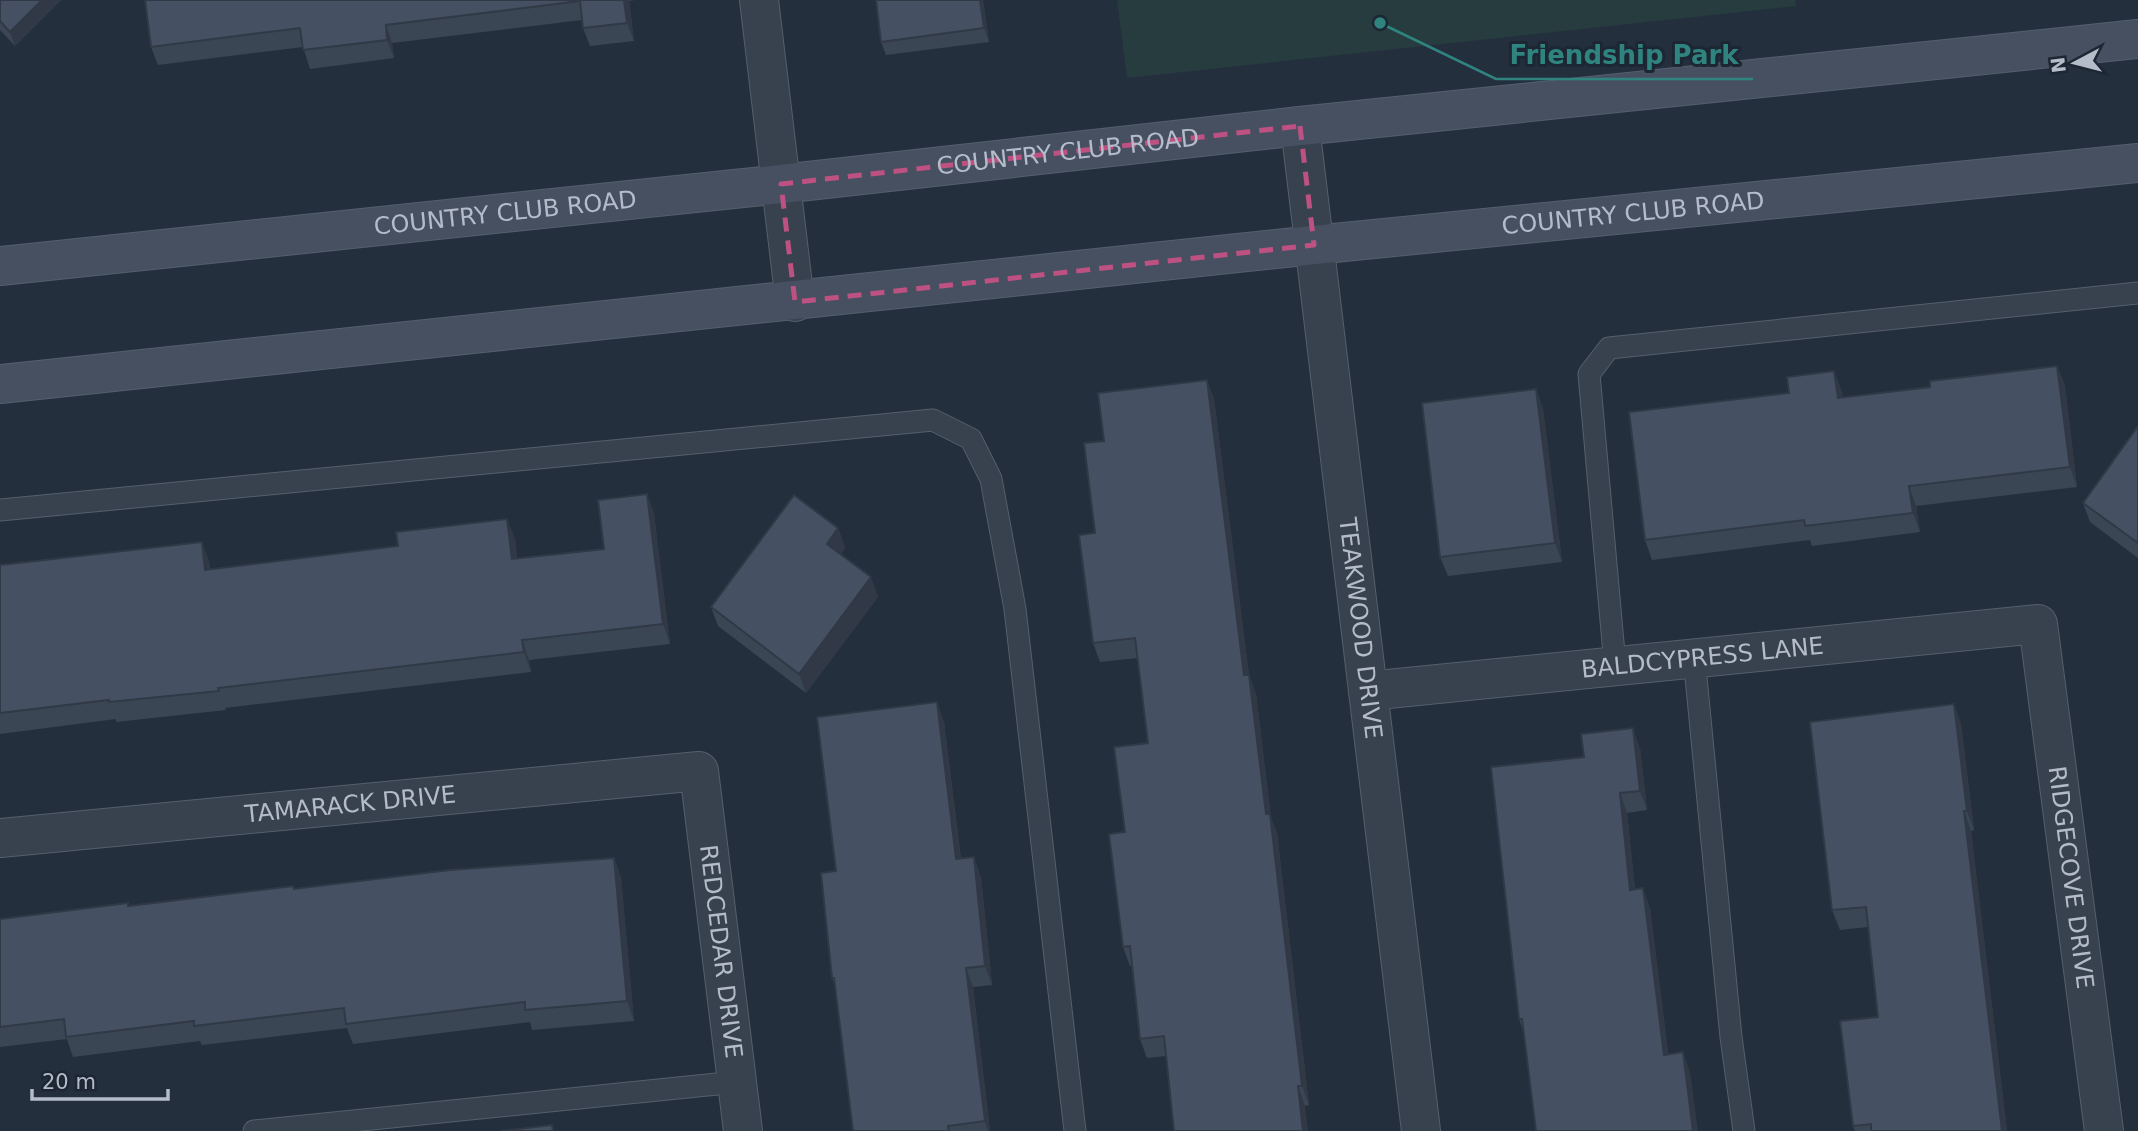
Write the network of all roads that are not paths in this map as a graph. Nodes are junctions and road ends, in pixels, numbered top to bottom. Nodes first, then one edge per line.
1 (760, 0) edge
2 (2138, 39) edge
3 (1300, 126) junction
4 (2138, 163) edge
5 (781, 184) junction
6 (1314, 246) junction
7 (0, 266) edge
8 (2138, 292) edge
9 (795, 302) junction
10 (0, 384) edge
11 (0, 510) edge
12 (2038, 624) joint
13 (1694, 657) junction
14 (1615, 665) junction
15 (1368, 691) junction
16 (699, 771) joint
17 (0, 838) edge
18 (737, 1082) junction
19 (405, 1123) edge
20 (254, 1131) edge
21 (743, 1131) edge
22 (1075, 1131) edge
23 (1421, 1131) edge
24 (1744, 1131) edge
25 (2104, 1131) edge

1 - 5 street
2 - 3 main road, COUNTRY CLUB ROAD
3 - 5 main road, COUNTRY CLUB ROAD
3 - 6 street, TEAKWOOD DRIVE
4 - 6 main road, COUNTRY CLUB ROAD
5 - 7 main road, COUNTRY CLUB ROAD
5 - 9 street
6 - 9 main road, COUNTRY CLUB ROAD
6 - 15 street, TEAKWOOD DRIVE
8 - 14 lane
9 - 10 main road, COUNTRY CLUB ROAD
11 - 22 lane
12 - 13 street, BALDCYPRESS LANE
12 - 25 street, RIDGECOVE DRIVE
13 - 14 street, BALDCYPRESS LANE
13 - 24 lane
14 - 15 street, BALDCYPRESS LANE
15 - 23 street, TEAKWOOD DRIVE
16 - 17 street, TAMARACK DRIVE
16 - 18 street, REDCEDAR DRIVE
18 - 19 lane
18 - 21 street, REDCEDAR DRIVE
19 - 20 lane

